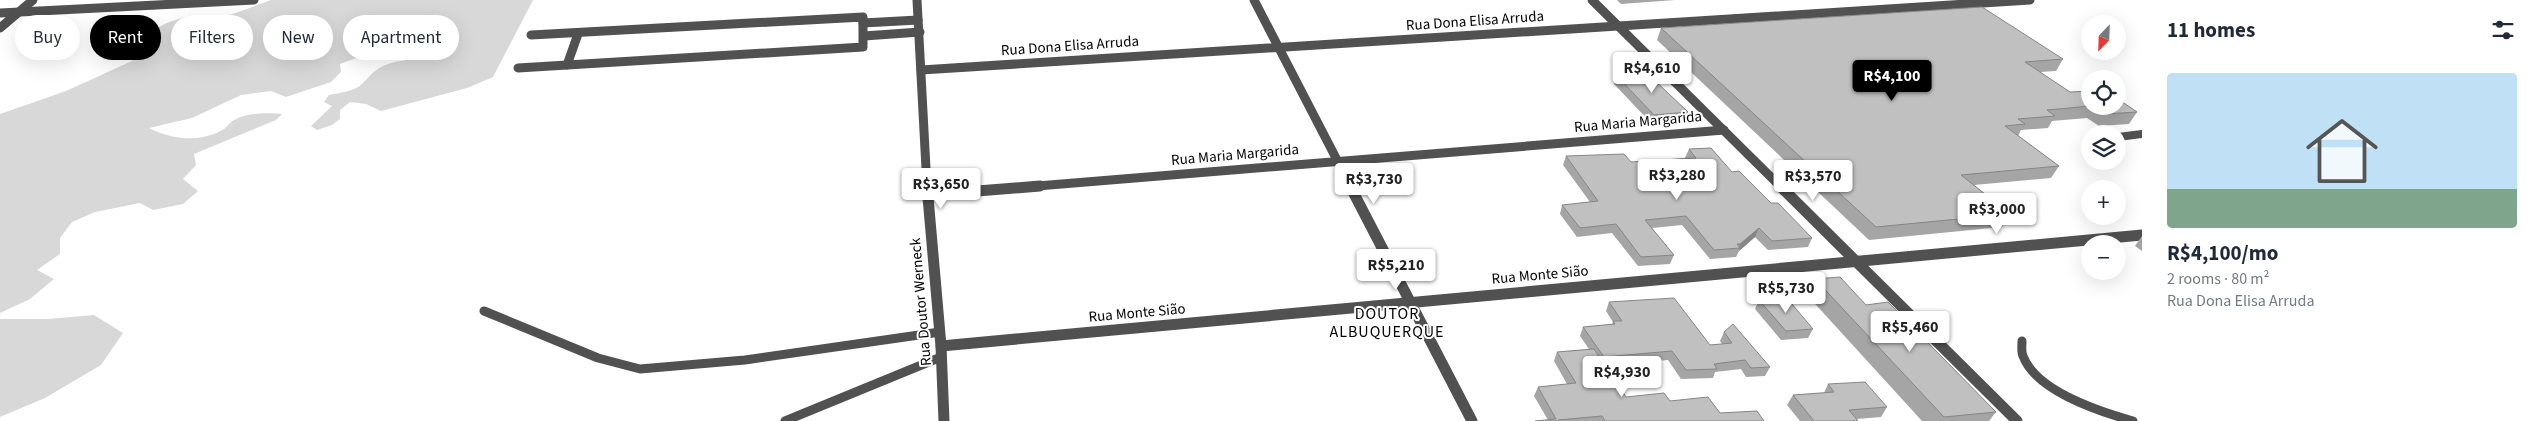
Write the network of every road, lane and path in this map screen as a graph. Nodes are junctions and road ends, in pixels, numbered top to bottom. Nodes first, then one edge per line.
1 (33, 0) edge
2 (210, 0) edge
3 (254, 0) edge
4 (917, 0) edge
5 (1254, 0) edge
6 (1592, 0) edge
7 (2030, 0) edge
8 (19, 12) junction
9 (0, 13) edge
10 (918, 20) junction
11 (863, 23) junction
12 (1618, 26) junction
13 (0, 28) edge
14 (920, 32) junction
15 (578, 34) junction
16 (531, 35) dead end
17 (864, 36) junction
18 (1278, 47) junction
19 (567, 65) junction
20 (518, 68) dead end
21 (922, 70) junction
22 (1724, 130) junction
23 (2142, 134) edge
24 (2126, 136) edge
25 (1337, 162) junction
26 (928, 195) junction
27 (2142, 235) edge
28 (1854, 260) junction
29 (1411, 302) junction
30 (484, 311) dead end
31 (940, 332) junction
32 (2022, 341) dead end
33 (941, 352) junction
34 (785, 421) edge
35 (944, 421) edge
36 (1472, 421) edge
37 (2016, 421) edge
38 (2133, 421) edge

1 - 8 street
2 - 3 street
2 - 8 street
4 - 10 street, Rua Doutor Werneck
5 - 18 street
6 - 12 street
7 - 12 street, Rua Dona Elisa Arruda
8 - 9 street
8 - 13 street
10 - 11 street
10 - 14 street, Rua Doutor Werneck
11 - 15 street
11 - 17 street
12 - 18 street, Rua Dona Elisa Arruda
12 - 22 street
14 - 17 street
14 - 21 street, Rua Doutor Werneck
15 - 16 street
15 - 19 street
17 - 19 street
18 - 21 street, Rua Dona Elisa Arruda
18 - 25 street
19 - 20 street
21 - 26 street, Rua Doutor Werneck
22 - 25 street, Rua Maria Margarida
22 - 28 street
23 - 24 lane
25 - 26 street, Rua Maria Margarida
25 - 29 street
26 - 31 street, Rua Doutor Werneck
27 - 28 street, Rua Monte Sião
28 - 29 street, Rua Monte Sião
28 - 37 street
29 - 33 street, Rua Monte Sião
29 - 36 street
30 - 31 lane
31 - 33 street, Rua Doutor Werneck
32 - 38 lane
33 - 34 lane
33 - 35 street, Rua Doutor Werneck

